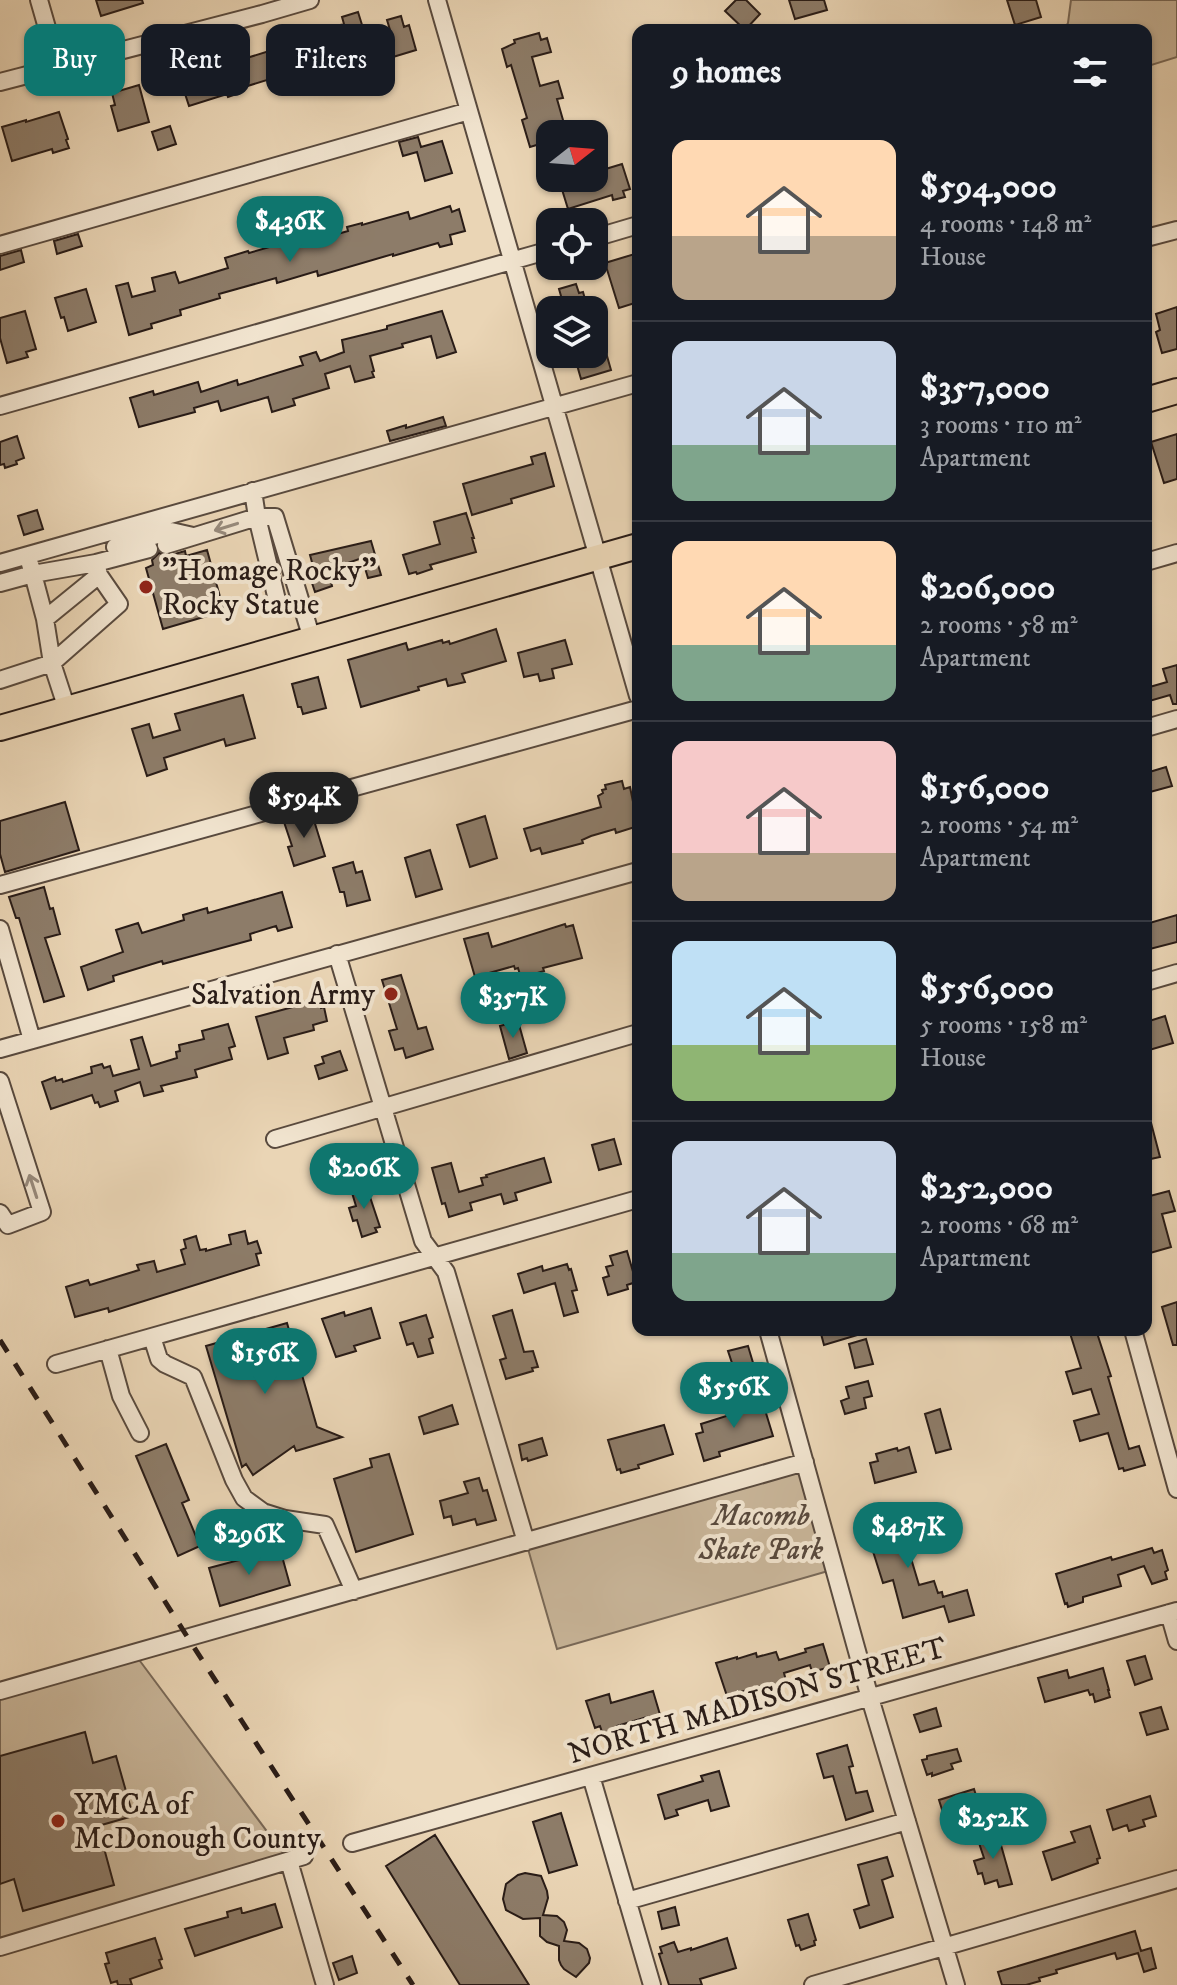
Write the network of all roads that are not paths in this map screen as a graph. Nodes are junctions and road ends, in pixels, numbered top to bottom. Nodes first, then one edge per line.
1 (39, 0) edge
2 (310, 0) edge
3 (437, 0) edge
4 (46, 24) edge
5 (125, 49) edge
6 (24, 75) edge
7 (0, 82) edge
8 (469, 111) junction
9 (632, 227) edge
10 (1177, 230) edge
11 (608, 234) edge
12 (1152, 236) edge
13 (0, 245) edge
14 (536, 254) edge
15 (513, 261) junction
16 (632, 385) edge
17 (1177, 391) edge
18 (1152, 398) edge
19 (0, 406) edge
20 (555, 406) junction
21 (253, 491) junction
22 (257, 517) junction
23 (194, 536) junction
24 (166, 545) dead end
25 (114, 546) junction
26 (632, 548) edge
27 (149, 549) dead end
28 (1177, 553) edge
29 (28, 555) junction
30 (598, 558) junction
31 (1152, 560) edge
32 (0, 563) edge
33 (97, 569) junction
34 (33, 574) junction
35 (0, 583) edge
36 (277, 600) dead end
37 (45, 619) junction
38 (312, 639) junction
39 (52, 663) junction
40 (632, 675) edge
41 (0, 680) edge
42 (67, 709) junction
43 (632, 711) edge
44 (1177, 719) edge
45 (1152, 726) edge
46 (0, 728) edge
47 (632, 873) edge
48 (0, 885) edge
49 (0, 929) edge
50 (337, 954) junction
51 (1177, 973) edge
52 (1152, 980) edge
53 (632, 1035) edge
54 (32, 1040) junction
55 (0, 1049) edge
56 (0, 1081) edge
57 (383, 1108) junction
58 (275, 1139) dead end
59 (632, 1201) edge
60 (0, 1213) edge
61 (434, 1257) junction
62 (770, 1336) edge
63 (1135, 1336) edge
64 (152, 1337) junction
65 (108, 1349) junction
66 (56, 1364) dead end
67 (140, 1433) dead end
68 (805, 1462) junction
69 (1177, 1489) edge
70 (526, 1542) junction
71 (354, 1591) junction
72 (1173, 1612) edge
73 (1177, 1641) edge
74 (0, 1691) edge
75 (870, 1698) junction
76 (591, 1776) junction
77 (907, 1821) junction
78 (352, 1843) dead end
79 (1177, 1879) edge
80 (627, 1901) junction
81 (0, 1947) edge
82 (945, 1947) junction
83 (325, 1985) edge
84 (652, 1985) edge
85 (813, 1985) edge
86 (956, 1985) edge

1 - 4 street
2 - 5 street
3 - 8 street
6 - 7 street
8 - 13 street
8 - 15 street
9 - 11 street
10 - 12 street
14 - 15 street
15 - 19 street
15 - 20 street
16 - 20 street
17 - 18 highway
20 - 21 street
20 - 30 street
21 - 22 street
21 - 25 street
22 -> 23 street
22 - 36 street
22 - 38 street
23 - 24 street
23 - 25 street
25 - 27 street
25 - 29 street
25 - 33 street
26 - 30 highway
28 - 31 street
29 - 32 street
29 - 34 street
30 - 38 highway
30 - 40 street
33 - 34 street
33 - 37 street
33 - 39 street
34 - 35 street
34 - 37 street
37 - 39 street
38 - 42 highway
39 - 41 street
39 - 42 street
42 - 46 highway
43 - 48 street
44 - 45 street
47 - 50 street
49 - 54 street
50 - 54 street
50 - 57 street
51 - 52 street
53 - 57 street
54 - 55 street
60 -> 56 street
57 - 58 street
57 - 61 street
59 - 61 street
61 - 64 street
61 - 70 street
62 - 68 street
63 - 69 street
64 - 65 street
64 - 71 street
65 - 66 street
65 - 67 street
68 - 70 street
68 - 75 street
70 - 71 street
71 - 74 street
72 - 73 street
72 - 75 street, NORTH MADISON STREET
75 - 76 street, NORTH MADISON STREET
75 - 77 street
76 - 78 street, NORTH MADISON STREET
76 - 80 street
77 - 80 street
77 - 82 street
79 - 82 street
80 - 84 street
81 - 83 street
82 - 85 street
82 - 86 street

